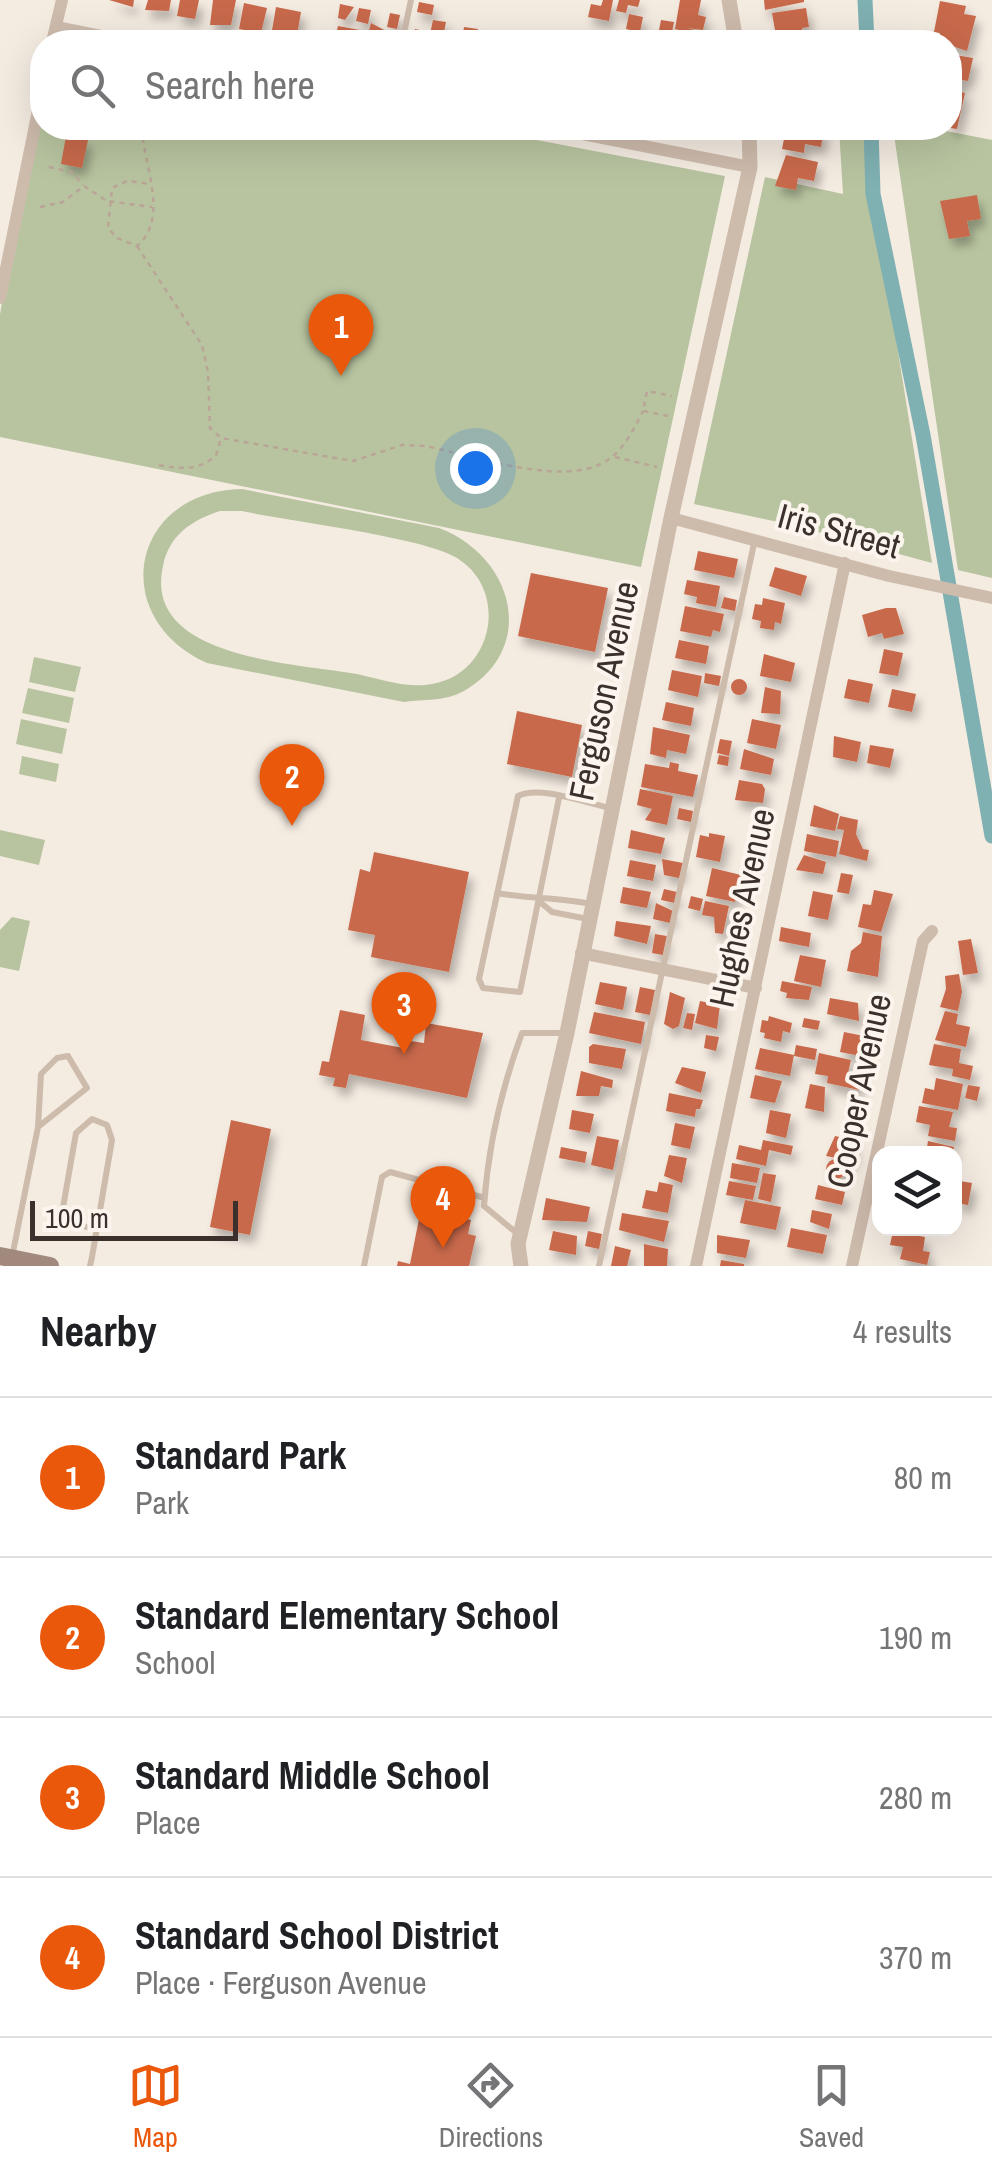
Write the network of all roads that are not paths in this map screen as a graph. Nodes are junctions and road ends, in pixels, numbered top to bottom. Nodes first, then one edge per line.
1 (62, 0) edge
2 (411, 0) edge
3 (729, 0) edge
4 (56, 27) junction
5 (55, 30) edge
6 (71, 30) edge
7 (405, 30) edge
8 (734, 30) edge
9 (32, 140) edge
10 (611, 140) edge
11 (749, 140) edge
12 (750, 168) junction
13 (0, 298) edge
14 (670, 518) junction
15 (755, 539) junction
16 (845, 562) junction
17 (992, 598) edge
18 (560, 798) junction
19 (611, 808) junction
20 (496, 892) junction
21 (540, 901) junction
22 (590, 912) junction
23 (932, 931) dead end
24 (581, 953) junction
25 (664, 970) junction
26 (756, 988) junction
27 (567, 1032) junction
28 (38, 1127) junction
29 (484, 1198) junction
30 (96, 1230) junction
31 (520, 1236) junction
32 (6, 1257) edge
33 (50, 1266) edge
34 (90, 1266) edge
35 (364, 1266) edge
36 (521, 1266) edge
37 (600, 1266) edge
38 (696, 1266) edge
39 (852, 1266) edge

1 - 4 street
2 - 7 lane
3 - 8 street
4 - 5 street
4 - 6 street
9 - 13 street
10 - 12 street
11 - 12 street, Ferguson Avenue
12 - 14 street, Ferguson Avenue
14 - 15 street, Iris Street
14 - 19 street, Ferguson Avenue
15 - 16 street, Iris Street
15 - 25 lane
16 - 17 street, Iris Street
16 - 26 street, Hughes Avenue
18 - 19 lane
18 - 20 lane
18 - 21 lane
19 - 22 street, Ferguson Avenue
20 - 21 lane
20 - 21 lane
21 - 22 lane
21 - 22 lane
22 - 24 street, Ferguson Avenue
23 - 39 street, Cooper Avenue
24 - 25 street
24 - 27 street, Ferguson Avenue
25 - 26 street
25 - 37 lane
26 - 38 street, Hughes Avenue
27 - 29 lane
27 - 31 street, Ferguson Avenue
28 - 28 lane
28 - 32 lane
29 - 31 lane
29 - 35 lane
30 - 30 lane
30 - 34 lane
31 - 36 street, Ferguson Avenue
32 - 33 main road

